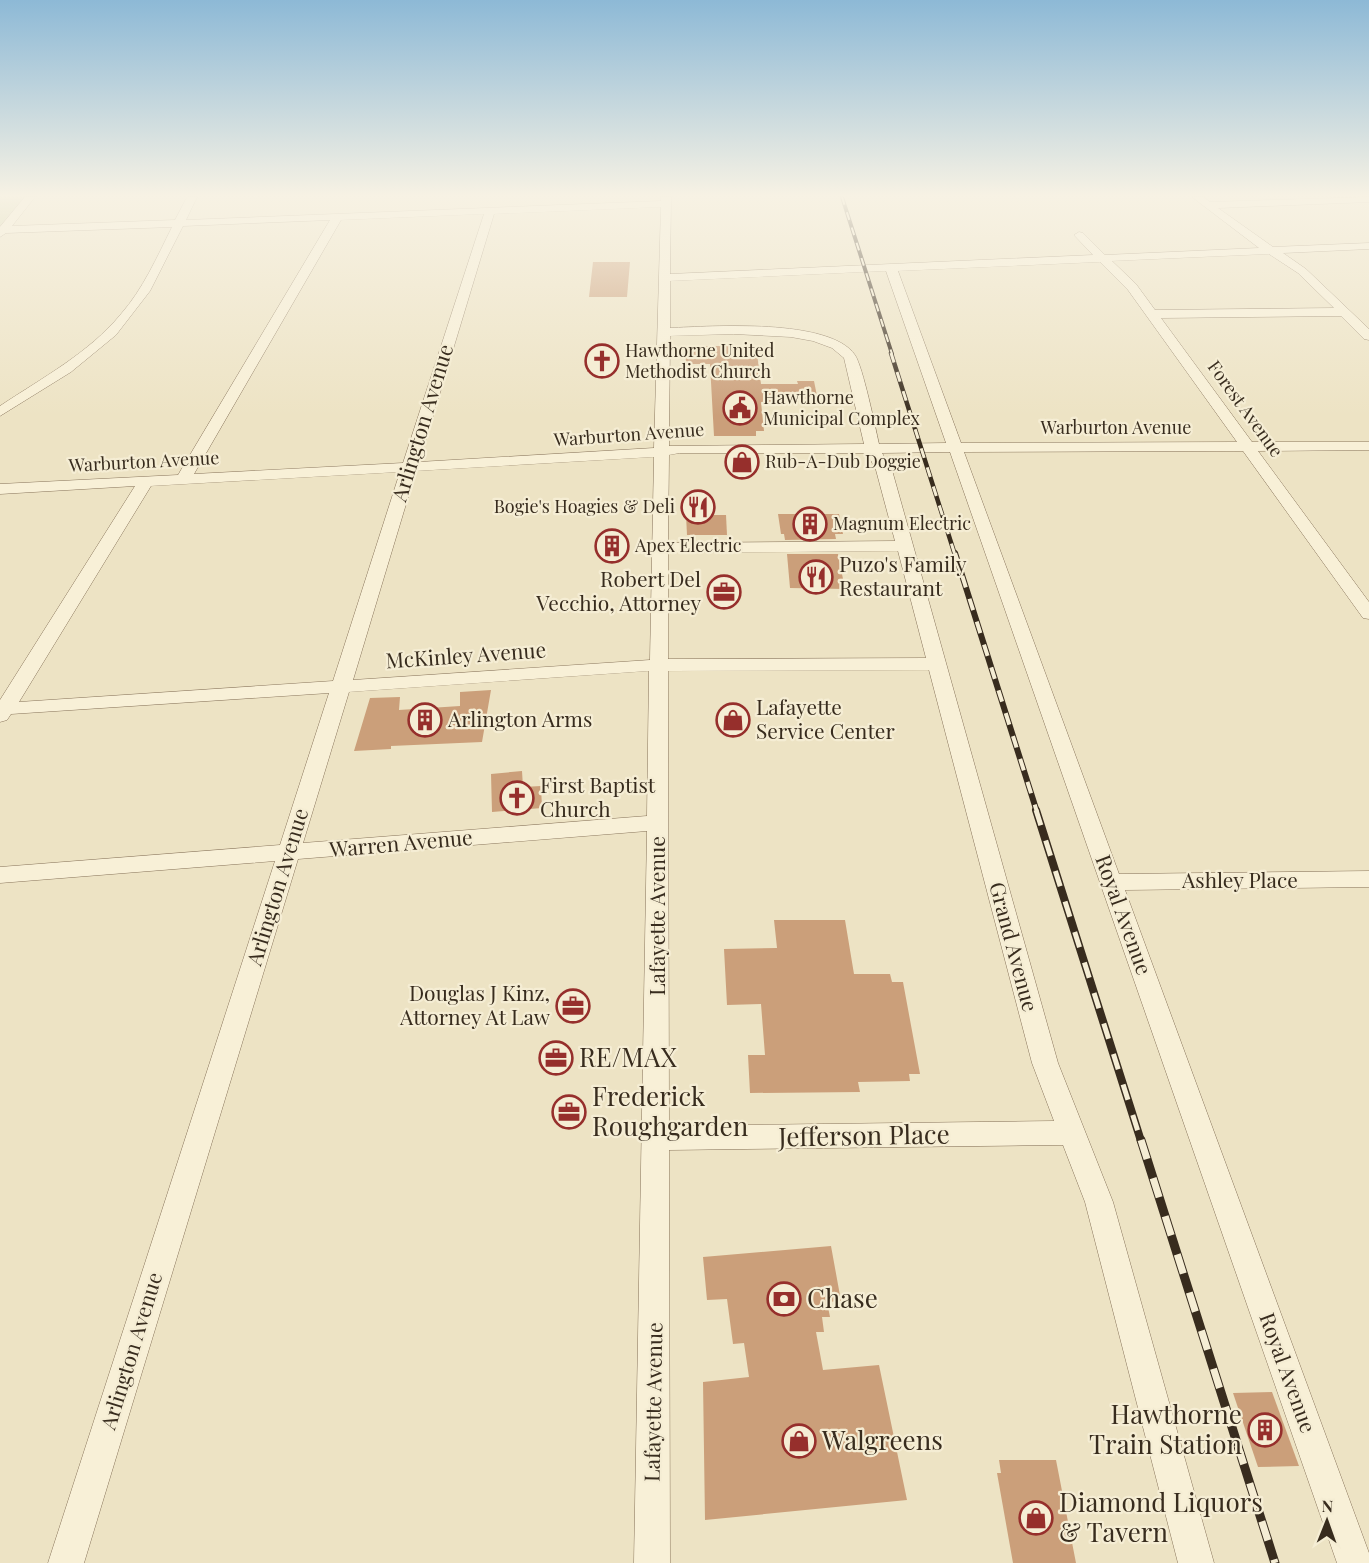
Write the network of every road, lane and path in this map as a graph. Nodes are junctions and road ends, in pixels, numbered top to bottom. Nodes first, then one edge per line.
1 (154, 270) edge
2 (306, 270) edge
3 (471, 270) edge
4 (664, 270) edge
5 (847, 270) edge
6 (892, 270) edge
7 (1116, 270) edge
8 (1300, 270) edge
9 (664, 278) junction
10 (1345, 312) junction
11 (1152, 314) junction
12 (663, 332) junction
13 (1369, 336) edge
14 (0, 412) edge
15 (1369, 446) edge
16 (1247, 447) junction
17 (955, 448) junction
18 (873, 449) junction
19 (662, 452) junction
20 (409, 467) junction
21 (183, 479) junction
22 (146, 482) junction
23 (0, 489) edge
24 (905, 546) junction
25 (660, 548) junction
26 (1369, 614) edge
27 (937, 664) junction
28 (659, 665) junction
29 (340, 687) junction
30 (1, 712) edge
31 (658, 823) junction
32 (288, 853) junction
33 (0, 876) edge
34 (1369, 879) edge
35 (1111, 882) junction
36 (1072, 1133) junction
37 (656, 1138) junction
38 (66, 1563) edge
39 (652, 1563) edge
40 (1196, 1563) edge
41 (1355, 1563) edge

1 - 14 street
2 - 21 street
3 - 20 street, Arlington Avenue
4 - 9 street, Lafayette Avenue
5 - 9 street
6 - 17 street, Royal Avenue
7 - 11 street, Forest Avenue
8 - 10 street
9 - 12 street, Lafayette Avenue
10 - 11 street
10 - 13 street
11 - 16 street, Forest Avenue
12 - 18 street, Grand Avenue
12 - 19 street, Lafayette Avenue
15 - 16 street, Warburton Avenue
16 - 17 street, Warburton Avenue
16 - 26 street, Forest Avenue
17 - 18 street, Warburton Avenue
17 - 35 street, Royal Avenue
18 - 19 street, Warburton Avenue
18 - 24 street, Grand Avenue
19 - 20 street, Warburton Avenue
19 - 25 street, Lafayette Avenue
20 - 21 street, Warburton Avenue
20 - 29 street, Arlington Avenue
21 - 22 street, Warburton Avenue
22 - 23 street, Warburton Avenue
22 - 30 street
24 - 25 street
24 - 27 street, Grand Avenue
25 - 28 street, Lafayette Avenue
27 - 28 street, McKinley Avenue
27 - 36 street, Grand Avenue
28 - 29 street, McKinley Avenue
28 - 31 street, Lafayette Avenue
29 - 30 street, McKinley Avenue
29 - 32 street, Arlington Avenue
31 - 32 street, Warren Avenue
31 - 37 street, Lafayette Avenue
32 - 33 street, Warren Avenue
32 - 38 street, Arlington Avenue
34 - 35 street, Ashley Place
35 - 41 street, Royal Avenue
36 - 37 street, Jefferson Place
36 - 40 street, Grand Avenue
37 - 39 street, Lafayette Avenue

